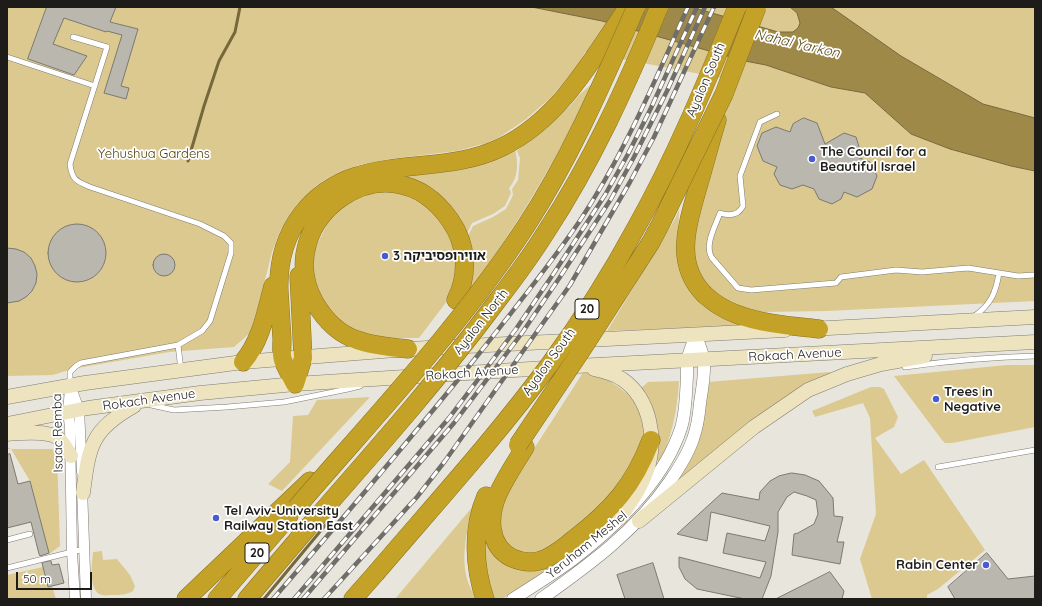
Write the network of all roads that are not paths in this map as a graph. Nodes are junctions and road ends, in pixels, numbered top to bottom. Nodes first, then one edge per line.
1 (628, 7) edge
2 (636, 7) edge
3 (658, 7) edge
4 (737, 7) edge
5 (757, 7) edge
6 (73, 37) dead end
7 (7, 57) edge
8 (95, 86) junction
9 (724, 94) junction
10 (777, 114) dead end
11 (328, 208) junction
12 (282, 254) junction
13 (999, 273) junction
14 (1035, 276) edge
15 (1035, 317) edge
16 (967, 321) junction
17 (819, 329) junction
18 (696, 335) junction
19 (1035, 342) edge
20 (178, 345) junction
21 (974, 345) junction
22 (408, 349) junction
23 (1035, 356) edge
24 (303, 358) junction
25 (282, 359) junction
26 (704, 360) junction
27 (687, 361) junction
28 (243, 362) junction
29 (577, 366) junction
30 (899, 367) dead end
31 (181, 370) junction
32 (870, 373) dead end
33 (379, 379) junction
34 (295, 384) junction
35 (70, 385) junction
36 (7, 397) edge
37 (140, 402) junction
38 (74, 411) junction
39 (773, 414) junction
40 (7, 424) edge
41 (363, 430) junction
42 (7, 434) edge
43 (651, 440) junction
44 (522, 446) junction
45 (1035, 450) edge
46 (71, 456) junction
47 (938, 467) dead end
48 (83, 493) junction
49 (292, 505) junction
50 (620, 518) junction
51 (639, 521) junction
52 (30, 534) dead end
53 (7, 540) edge
54 (84, 549) junction
55 (72, 552) junction
56 (7, 568) edge
57 (75, 599) edge
58 (86, 599) edge
59 (186, 599) edge
60 (218, 599) edge
61 (247, 599) edge
62 (353, 599) edge
63 (485, 599) edge
64 (513, 599) edge
65 (541, 599) edge

1 - 12 highway
2 - 41 highway, 20, bridge
3 - 61 highway, Ayalon North / 20, bridge
4 - 62 highway, Ayalon South / 20, bridge
5 - 9 highway, bridge
6 - 8 lane
7 - 8 lane
8 - 20 lane
9 - 17 highway, bridge
9 - 44 highway, bridge
10 - 13 lane
11 - 22 highway
11 - 24 highway
11 - 41 highway, bridge
12 - 25 highway
12 - 28 highway
13 - 14 lane
13 - 16 lane
15 - 16 main road, Rokach Avenue
16 - 17 main road, Rokach Avenue
17 - 18 main road, Rokach Avenue
18 - 22 main road, Rokach Avenue
18 - 26 street, Yeruham Meshel
18 - 27 street, Yeruham Meshel
19 - 21 main road, Rokach Avenue
20 - 31 lane
20 - 35 lane
21 - 26 main road, Rokach Avenue
21 - 39 main road
22 - 24 main road, Rokach Avenue
23 - 30 lane
24 - 25 main road, Rokach Avenue
24 - 34 highway
25 - 28 main road, Rokach Avenue
25 - 34 highway
26 - 27 main road, Rokach Avenue
26 - 51 street, Yeruham Meshel
27 - 29 main road, Rokach Avenue
27 - 50 street, Yeruham Meshel
28 - 31 main road, Rokach Avenue
29 - 33 main road, Rokach Avenue
29 - 43 main road
31 - 35 main road, Rokach Avenue
32 - 39 lane
33 - 34 main road, Rokach Avenue
33 - 37 lane
34 - 37 main road, Rokach Avenue
35 - 36 main road, Rokach Avenue
35 - 38 street, Isaac Remba
37 - 38 main road, Rokach Avenue
37 - 48 main road
38 - 40 main road, Rokach Avenue
38 - 46 street, Isaac Remba
38 - 48 street, Isaac Remba
39 - 51 main road
41 - 49 highway, 20, bridge
42 - 46 main road
43 - 44 highway
43 - 50 main road
44 - 63 highway
45 - 47 lane
46 - 55 street, Isaac Remba
48 - 54 street, Isaac Remba
49 - 59 highway
49 - 60 highway, 20
50 - 64 street, Yeruham Meshel
51 - 65 street, Yeruham Meshel
52 - 53 lane
54 - 55 lane
54 - 58 street, Isaac Remba
55 - 56 lane
55 - 57 street, Isaac Remba

